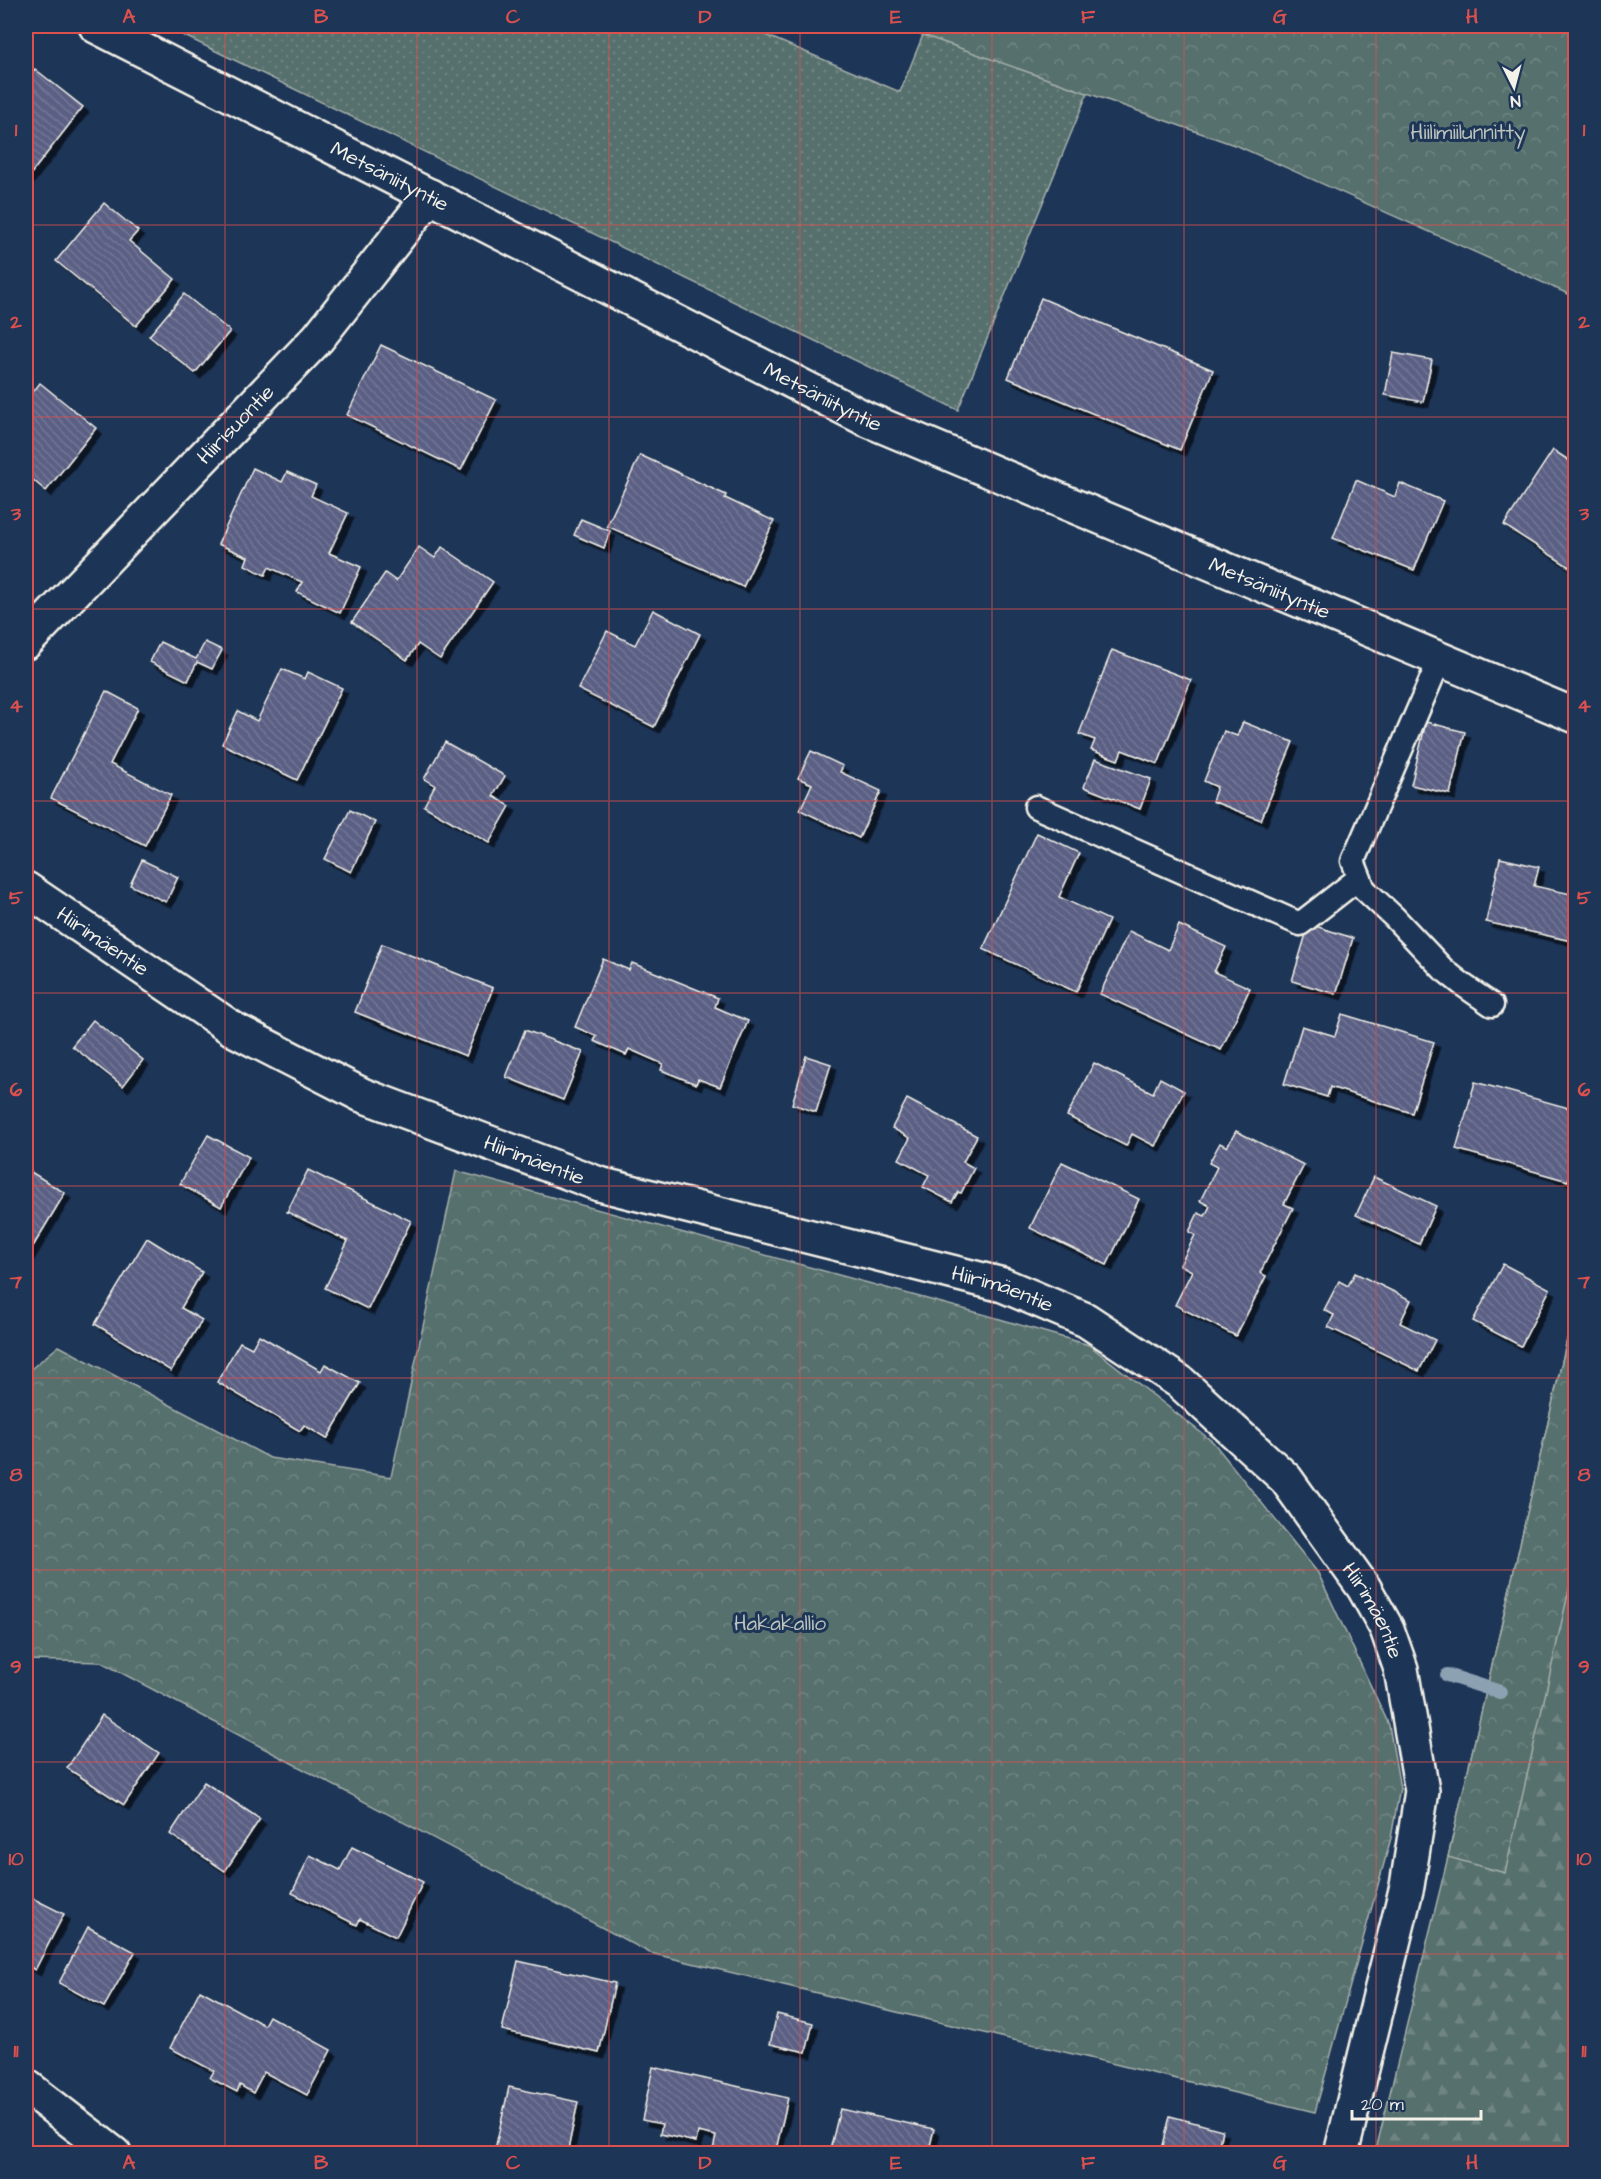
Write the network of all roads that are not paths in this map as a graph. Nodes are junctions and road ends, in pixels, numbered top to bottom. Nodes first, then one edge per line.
1 (96, 26) edge
2 (430, 196) junction
3 (26, 642) edge
4 (1440, 659) junction
5 (1575, 716) edge
6 (1036, 807) dead end
7 (1359, 878) junction
8 (26, 889) edge
9 (1492, 1005) dead end
10 (26, 2086) edge
11 (114, 2154) edge
12 (1341, 2154) edge

1 - 2 street, Metsäniityntie
2 - 3 street, Hiirisuontie
2 - 4 street, Metsäniityntie
4 - 5 street, Metsäniityntie
4 - 7 lane
6 - 7 lane
7 - 9 lane
8 - 12 street, Hiirimäentie
10 - 11 street

